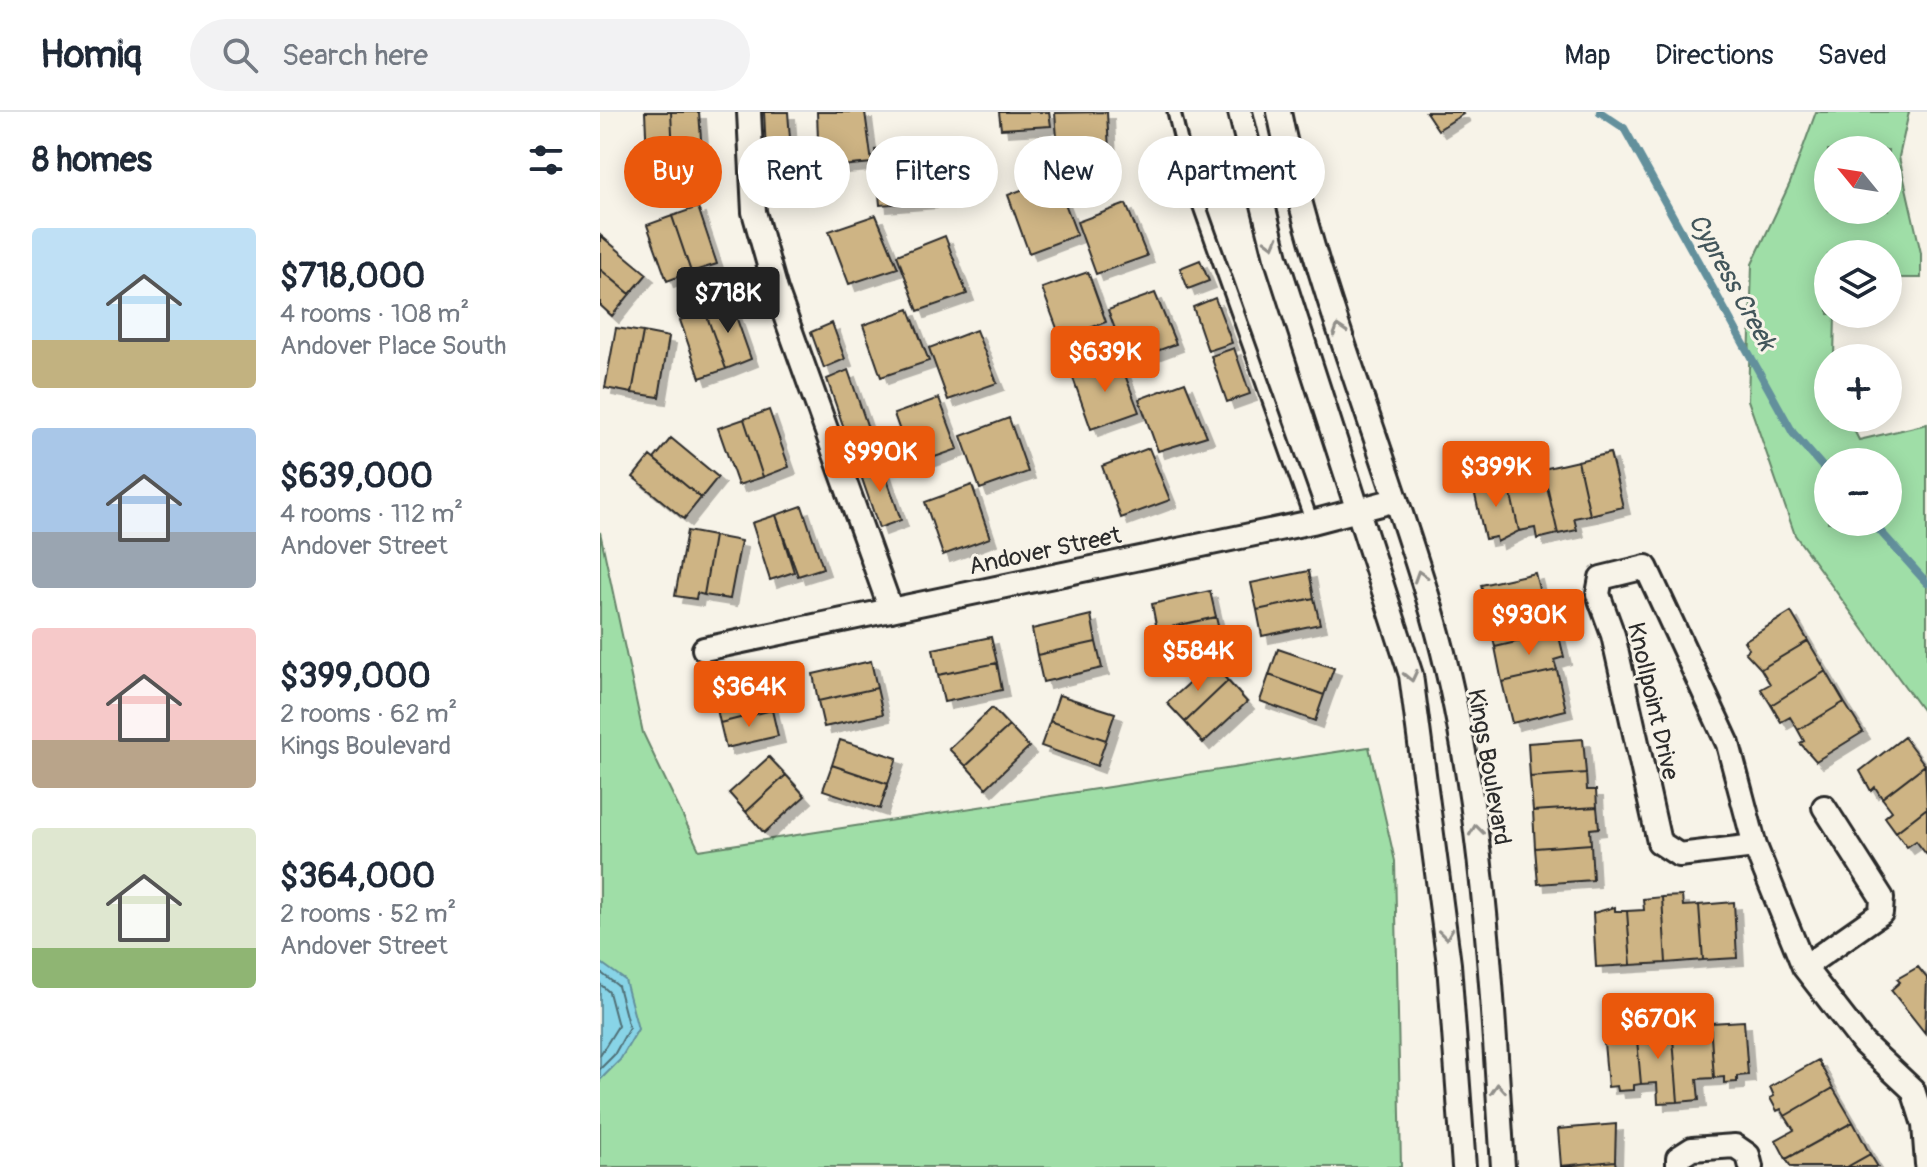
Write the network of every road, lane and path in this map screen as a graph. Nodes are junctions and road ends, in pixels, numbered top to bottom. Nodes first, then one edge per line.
1 (749, 112) edge
2 (1174, 112) edge
3 (1240, 112) edge
4 (1279, 112) edge
5 (1396, 500) junction
6 (1359, 511) junction
7 (1312, 522) junction
8 (891, 610) junction
9 (704, 649) dead end
10 (1824, 807) dead end
11 (1755, 846) junction
12 (1804, 967) junction
13 (1927, 1164) edge
14 (1464, 1167) edge
15 (1503, 1167) edge
16 (1678, 1167) edge
17 (1751, 1167) edge

1 - 8 street
2 - 7 lane
3 -> 6 street
5 -> 4 street, Kings Boulevard
5 - 6 street, Andover Street
15 -> 5 street, Kings Boulevard
6 - 7 street, Andover Street
6 -> 14 street
7 - 8 street, Andover Street
8 - 9 street, Andover Street
10 - 12 street
11 - 11 street, Knollpoint Drive
11 - 12 street, Knollpoint Drive
12 - 13 street, Knollpoint Drive
16 - 17 street

